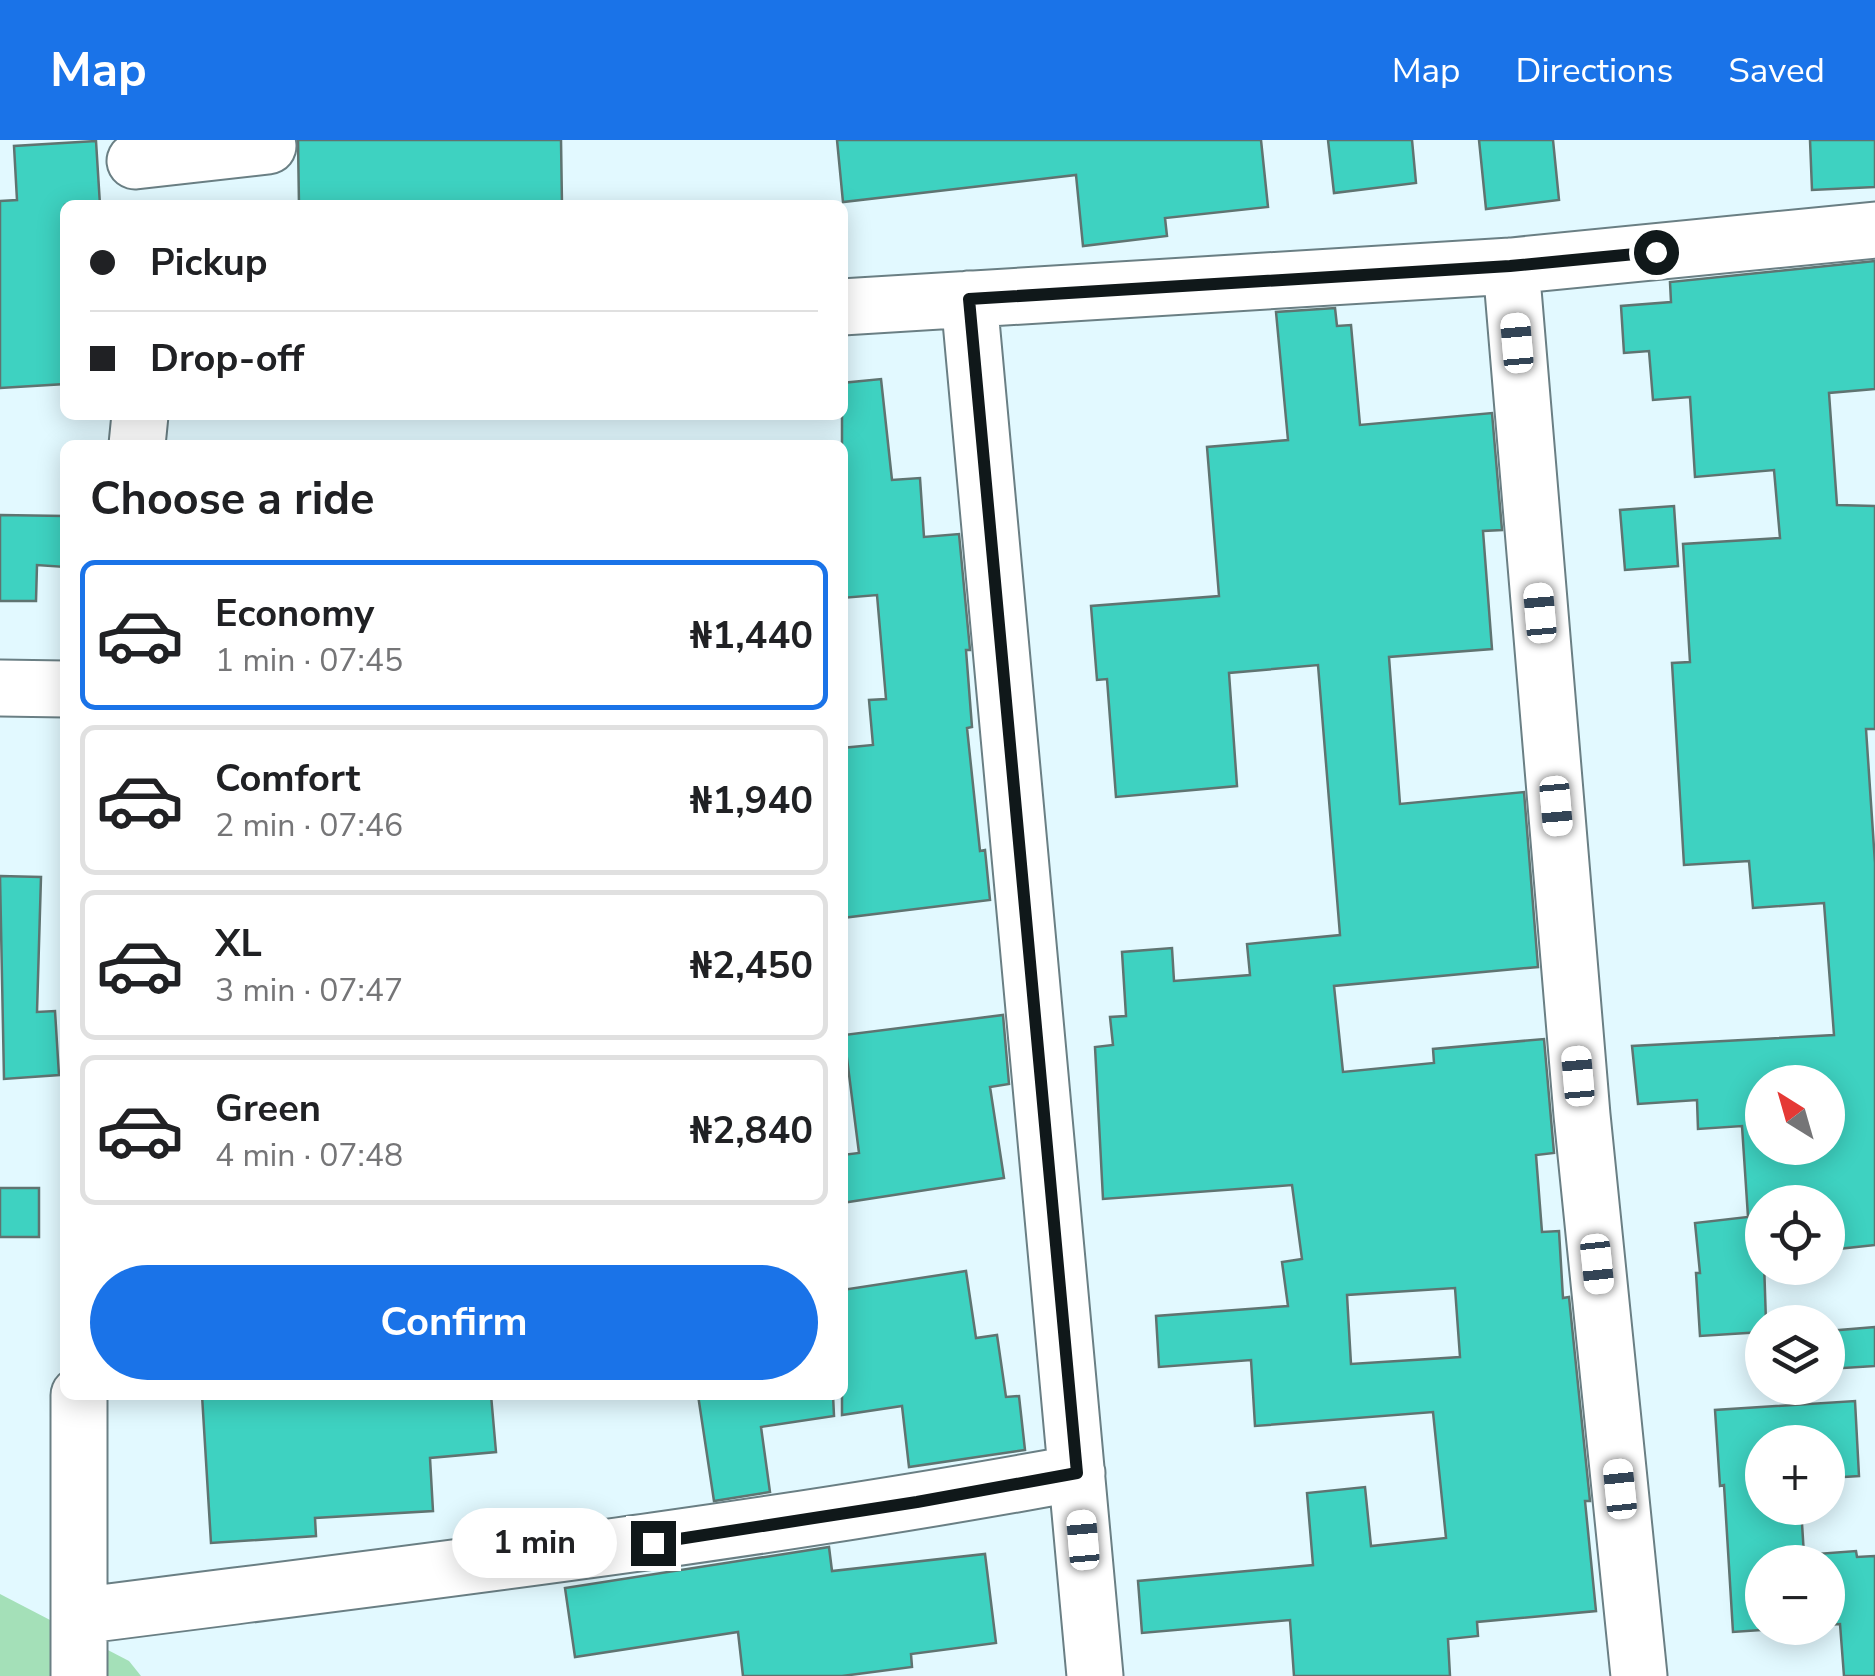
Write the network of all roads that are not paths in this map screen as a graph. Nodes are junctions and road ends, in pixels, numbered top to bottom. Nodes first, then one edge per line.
1 (268, 146) dead end
2 (135, 169) edge
3 (1875, 230) edge
4 (1510, 266) junction
5 (969, 299) junction
6 (848, 307) edge
7 (0, 688) edge
8 (60, 689) edge
9 (79, 1400) edge
10 (1077, 1473) junction
11 (79, 1616) junction
12 (79, 1676) edge
13 (1094, 1676) edge
14 (1640, 1676) edge

1 - 2 street
3 - 4 street
4 - 5 street
4 - 14 street
5 - 6 street
5 - 10 street
7 - 8 street
9 - 11 street
10 - 11 street
10 - 13 street
11 - 12 street

